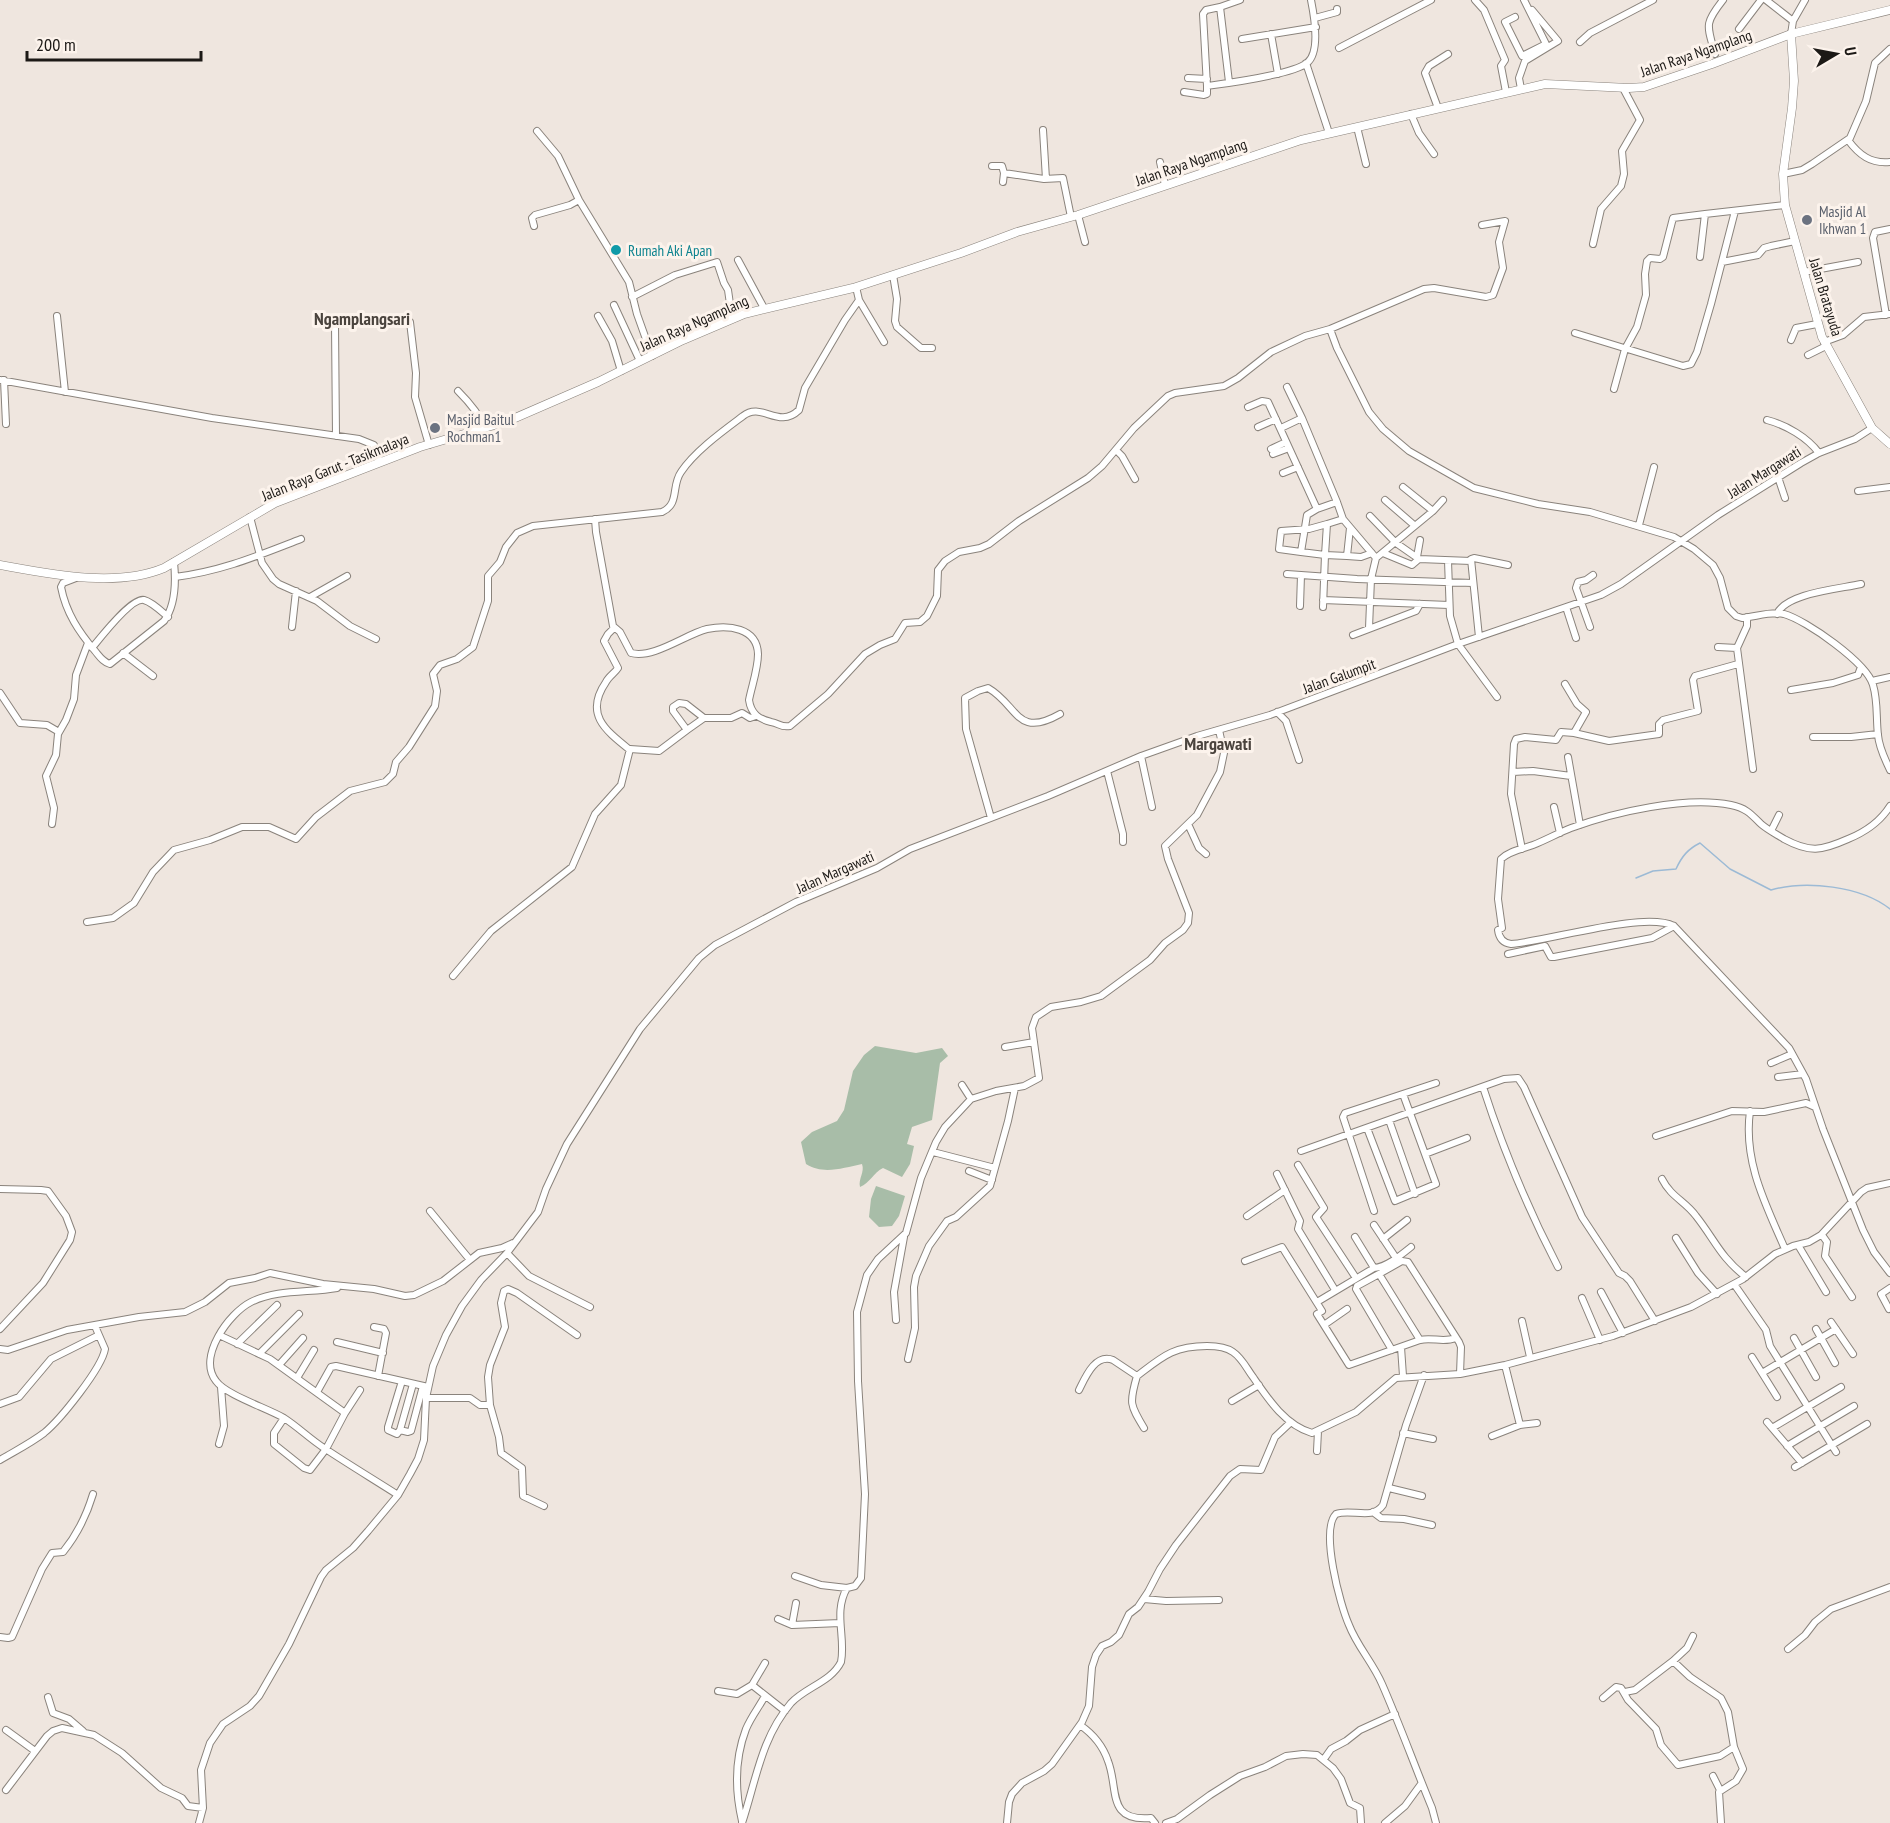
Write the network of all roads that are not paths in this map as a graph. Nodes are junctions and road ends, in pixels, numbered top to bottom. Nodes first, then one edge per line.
1 (1240, 0) edge
2 (1311, 0) edge
3 (1431, 0) edge
4 (1475, 0) edge
5 (1524, 0) edge
6 (1653, 0) edge
7 (1723, 0) edge
8 (1761, 0) edge
9 (1766, 0) edge
10 (1805, 0) edge
11 (1220, 7) junction
12 (1890, 10) edge
13 (1515, 17) dead end
14 (1793, 21) junction
15 (1316, 27) junction
16 (1739, 29) dead end
17 (1271, 34) junction
18 (1791, 34) junction
19 (1242, 39) dead end
20 (1580, 42) dead end
21 (1547, 46) junction
22 (1339, 48) dead end
23 (1890, 49) edge
24 (1448, 54) dead end
25 (1715, 54) dead end
26 (1523, 58) junction
27 (1306, 63) junction
28 (1278, 74) junction
29 (1188, 78) dead end
30 (1207, 82) junction
31 (1228, 82) junction
32 (1521, 88) junction
33 (1623, 88) junction
34 (1184, 92) dead end
35 (1506, 92) junction
36 (1438, 108) junction
37 (1411, 114) junction
38 (1357, 127) junction
39 (1043, 130) dead end
40 (537, 131) dead end
41 (1329, 133) junction
42 (1848, 140) junction
43 (1434, 154) dead end
44 (1160, 162) dead end
45 (1890, 162) edge
46 (1366, 164) dead end
47 (992, 166) dead end
48 (1004, 173) junction
49 (1782, 174) junction
50 (1046, 179) junction
51 (1003, 182) dead end
52 (1164, 185) junction
53 (579, 200) junction
54 (1785, 205) junction
55 (1735, 211) junction
56 (1705, 214) junction
57 (1074, 216) junction
58 (1482, 225) dead end
59 (534, 226) dead end
60 (1890, 229) edge
61 (1084, 242) dead end
62 (1795, 242) junction
63 (1593, 244) dead end
64 (1700, 257) dead end
65 (738, 260) dead end
66 (1722, 262) junction
67 (1858, 262) dead end
68 (1804, 273) junction
69 (893, 275) junction
70 (852, 288) junction
71 (632, 297) junction
72 (860, 300) junction
73 (614, 305) dead end
74 (764, 308) junction
75 (1888, 314) edge
76 (57, 316) dead end
77 (598, 316) dead end
78 (732, 318) junction
79 (410, 322) dead end
80 (335, 324) dead end
81 (1817, 324) junction
82 (1330, 329) junction
83 (1575, 333) dead end
84 (1791, 340) dead end
85 (884, 342) dead end
86 (1825, 344) junction
87 (932, 348) dead end
88 (1625, 349) junction
89 (1808, 355) dead end
90 (652, 356) junction
91 (640, 361) junction
92 (621, 371) junction
93 (612, 375) joint
94 (2, 380) edge
95 (1287, 387) dead end
96 (1614, 389) dead end
97 (458, 391) dead end
98 (65, 392) junction
99 (1248, 407) dead end
100 (1302, 418) junction
101 (1276, 419) junction
102 (1767, 420) dead end
103 (6, 424) dead end
104 (1258, 427) dead end
105 (485, 428) junction
106 (1281, 428) junction
107 (1872, 428) junction
108 (336, 436) junction
109 (1890, 444) edge
110 (429, 445) junction
111 (1288, 445) junction
112 (1119, 452) junction
113 (1272, 452) dead end
114 (1819, 453) junction
115 (380, 462) junction
116 (1298, 467) junction
117 (1654, 467) dead end
118 (1283, 473) dead end
119 (1778, 477) junction
120 (1135, 479) dead end
121 (1890, 487) edge
122 (1403, 488) dead end
123 (1858, 491) dead end
124 (1785, 498) dead end
125 (1385, 500) dead end
126 (1443, 500) dead end
127 (1337, 502) junction
128 (1317, 509) junction
129 (1433, 511) junction
130 (1370, 516) dead end
131 (250, 517) junction
132 (1343, 519) junction
133 (596, 520) junction
134 (1327, 524) junction
135 (1414, 525) junction
136 (1639, 525) junction
137 (1350, 528) junction
138 (1304, 529) junction
139 (301, 539) dead end
140 (1420, 540) dead end
141 (1680, 542) junction
142 (1396, 543) junction
143 (1673, 547) joint
144 (1301, 552) junction
145 (1383, 553) junction
146 (260, 555) junction
147 (1325, 555) junction
148 (1347, 556) junction
149 (1374, 556) junction
150 (1418, 558) junction
151 (1448, 561) junction
152 (1471, 561) junction
153 (174, 562) junction
154 (0, 565) edge
155 (1508, 565) dead end
156 (1287, 574) dead end
157 (1301, 575) junction
158 (1593, 575) dead end
159 (80, 576) junction
160 (347, 576) dead end
161 (1324, 576) junction
162 (175, 577) junction
163 (1371, 579) junction
164 (1449, 583) junction
165 (1473, 583) junction
166 (1861, 584) dead end
167 (296, 591) junction
168 (310, 597) junction
169 (1371, 602) junction
170 (1581, 602) junction
171 (1420, 604) junction
172 (1300, 606) dead end
173 (1449, 606) junction
174 (1566, 607) junction
175 (1777, 614) junction
176 (168, 616) junction
177 (1747, 622) junction
178 (292, 627) dead end
179 (1590, 627) dead end
180 (1370, 628) junction
181 (615, 630) junction
182 (1353, 635) dead end
183 (1479, 637) junction
184 (1576, 638) dead end
185 (376, 639) dead end
186 (1458, 644) junction
187 (90, 645) junction
188 (1718, 647) dead end
189 (1737, 648) junction
190 (123, 653) junction
191 (1738, 664) junction
192 (1860, 669) junction
193 (153, 676) dead end
194 (1890, 677) edge
195 (1872, 681) junction
196 (1565, 684) dead end
197 (1791, 690) dead end
198 (0, 693) edge
199 (1497, 697) dead end
200 (1277, 712) junction
201 (1060, 714) dead end
202 (757, 717) junction
203 (704, 718) junction
204 (687, 730) junction
205 (1219, 730) junction
206 (59, 732) junction
207 (1574, 733) junction
208 (1875, 734) junction
209 (1813, 737) dead end
210 (630, 750) junction
211 (1141, 756) junction
212 (1568, 757) dead end
213 (1299, 760) dead end
214 (1889, 766) edge
215 (1753, 770) dead end
216 (1107, 771) junction
217 (1513, 772) junction
218 (1571, 776) junction
219 (1152, 807) dead end
220 (1554, 807) dead end
221 (1890, 808) edge
222 (1006, 812) joint
223 (1779, 815) dead end
224 (991, 818) junction
225 (1580, 822) junction
226 (52, 824) dead end
227 (1188, 824) junction
228 (1559, 830) junction
229 (1773, 830) junction
230 (1123, 842) dead end
231 (1522, 846) junction
232 (1206, 854) dead end
233 (87, 922) dead end
234 (1671, 929) junction
235 (1508, 954) dead end
236 (453, 976) dead end
237 (1034, 1042) junction
238 (1005, 1047) dead end
239 (1790, 1055) junction
240 (1771, 1063) dead end
241 (1800, 1074) junction
242 (1778, 1077) dead end
243 (1436, 1083) dead end
244 (962, 1085) dead end
245 (1483, 1087) junction
246 (1015, 1088) junction
247 (1403, 1094) junction
248 (971, 1100) junction
249 (1814, 1106) junction
250 (1749, 1112) junction
251 (1410, 1113) junction
252 (1389, 1120) junction
253 (1367, 1128) junction
254 (1347, 1135) junction
255 (1656, 1136) dead end
256 (1467, 1138) dead end
257 (1301, 1151) dead end
258 (933, 1152) junction
259 (1425, 1154) junction
260 (1298, 1165) dead end
261 (995, 1168) junction
262 (969, 1171) dead end
263 (1277, 1174) dead end
264 (1662, 1179) dead end
265 (992, 1180) junction
266 (1890, 1183) edge
267 (0, 1189) edge
268 (1285, 1190) junction
269 (1415, 1194) junction
270 (1849, 1205) junction
271 (430, 1211) dead end
272 (1374, 1211) dead end
273 (1247, 1216) dead end
274 (1407, 1220) dead end
275 (1374, 1226) dead end
276 (1822, 1235) junction
277 (904, 1237) junction
278 (1355, 1237) dead end
279 (1676, 1238) dead end
280 (1383, 1239) junction
281 (516, 1241) junction
282 (1798, 1245) junction
283 (1411, 1247) dead end
284 (1785, 1249) junction
285 (507, 1253) junction
286 (1396, 1258) junction
287 (470, 1260) junction
288 (1245, 1261) dead end
289 (1558, 1267) dead end
290 (1374, 1268) junction
291 (1890, 1273) edge
292 (1379, 1274) junction
293 (1746, 1277) junction
294 (1356, 1278) junction
295 (1734, 1284) junction
296 (344, 1287) junction
297 (1890, 1288) edge
298 (1335, 1290) junction
299 (1601, 1292) dead end
300 (1826, 1292) dead end
301 (1717, 1294) junction
302 (1852, 1297) dead end
303 (1582, 1298) dead end
304 (1317, 1302) junction
305 (277, 1305) dead end
306 (590, 1307) dead end
307 (1347, 1309) dead end
308 (1889, 1310) edge
309 (298, 1314) dead end
310 (896, 1320) dead end
311 (1522, 1321) dead end
312 (1655, 1321) junction
313 (1831, 1322) dead end
314 (1324, 1325) junction
315 (95, 1326) junction
316 (374, 1327) dead end
317 (0, 1329) edge
318 (1816, 1329) dead end
319 (1836, 1329) junction
320 (1623, 1333) junction
321 (97, 1335) junction
322 (219, 1335) junction
323 (576, 1335) dead end
324 (303, 1338) dead end
325 (1455, 1338) junction
326 (1794, 1338) dead end
327 (1821, 1338) junction
328 (1420, 1340) junction
329 (1600, 1340) junction
330 (337, 1342) dead end
331 (237, 1344) junction
332 (1401, 1347) junction
333 (0, 1349) edge
334 (8, 1350) junction
335 (314, 1350) dead end
336 (1392, 1350) junction
337 (1801, 1350) junction
338 (383, 1353) junction
339 (259, 1354) junction
340 (1853, 1354) dead end
341 (0, 1357) edge
342 (1530, 1357) junction
343 (1752, 1357) dead end
344 (908, 1359) dead end
345 (1782, 1362) junction
346 (1834, 1363) dead end
347 (279, 1365) junction
348 (1504, 1365) junction
349 (1762, 1373) junction
350 (1460, 1374) junction
351 (1424, 1375) junction
352 (378, 1376) junction
353 (1137, 1376) junction
354 (1403, 1376) junction
355 (1816, 1377) dead end
356 (297, 1378) junction
357 (402, 1381) junction
358 (413, 1384) junction
359 (1259, 1385) junction
360 (221, 1387) junction
361 (425, 1387) junction
362 (1841, 1387) dead end
363 (360, 1390) dead end
364 (1079, 1390) dead end
365 (317, 1392) junction
366 (1777, 1397) dead end
367 (426, 1398) junction
368 (1232, 1401) dead end
369 (0, 1404) edge
370 (490, 1405) junction
371 (1809, 1406) junction
372 (1854, 1406) dead end
373 (345, 1413) junction
374 (284, 1418) junction
375 (1291, 1422) junction
376 (1767, 1422) dead end
377 (1537, 1423) dead end
378 (1868, 1424) dead end
379 (1520, 1425) junction
380 (1821, 1426) junction
381 (1144, 1428) dead end
382 (1772, 1428) junction
383 (400, 1430) junction
384 (1318, 1431) junction
385 (1403, 1433) junction
386 (1492, 1436) dead end
387 (1433, 1439) dead end
388 (219, 1444) dead end
389 (1833, 1445) junction
390 (1787, 1446) junction
391 (326, 1449) junction
392 (1317, 1451) dead end
393 (1836, 1452) dead end
394 (0, 1460) edge
395 (1802, 1463) junction
396 (1795, 1467) dead end
397 (1389, 1488) junction
398 (93, 1494) dead end
399 (398, 1495) junction
400 (1422, 1497) dead end
401 (544, 1506) dead end
402 (1373, 1512) junction
403 (1432, 1525) dead end
404 (795, 1576) dead end
405 (1890, 1587) edge
406 (847, 1588) junction
407 (1144, 1599) junction
408 (1219, 1600) dead end
409 (796, 1603) dead end
410 (778, 1619) dead end
411 (840, 1623) junction
412 (792, 1625) junction
413 (1693, 1636) dead end
414 (0, 1639) edge
415 (1788, 1649) dead end
416 (1673, 1661) junction
417 (765, 1663) dead end
418 (752, 1685) junction
419 (718, 1691) dead end
420 (1624, 1692) junction
421 (765, 1696) junction
422 (48, 1697) dead end
423 (1603, 1698) dead end
424 (785, 1711) junction
425 (1395, 1714) junction
426 (1080, 1725) junction
427 (6, 1730) dead end
428 (84, 1732) junction
429 (1734, 1747) junction
430 (35, 1751) junction
431 (1324, 1760) junction
432 (1713, 1776) dead end
433 (1421, 1784) junction
434 (1720, 1790) junction
435 (6, 1791) dead end
436 (203, 1808) junction
437 (199, 1823) edge
438 (742, 1823) edge
439 (1007, 1823) edge
440 (1155, 1823) edge
441 (1166, 1823) edge
442 (1361, 1823) edge
443 (1385, 1823) edge
444 (1436, 1823) edge
445 (1721, 1823) edge

1 - 11 street
2 - 15 street
3 - 22 street
4 - 35 street
5 - 21 street
5 - 21 street
6 - 20 street
7 - 25 street
8 - 16 street
9 - 14 street
10 - 14 street
11 - 30 street
11 - 31 street
12 - 18 main road, Jalan Raya Ngamplang
13 - 26 street
14 - 18 street
15 - 17 street
15 - 27 street
17 - 19 street
17 - 28 street
18 - 33 main road, Jalan Raya Ngamplang
18 - 49 main road, Jalan Bratayuda
21 - 26 street
23 - 42 street
24 - 36 street
26 - 32 street
27 - 28 street
27 - 41 street
28 - 31 street
29 - 30 street
30 - 31 street
30 - 34 street
32 - 33 main road, Jalan Raya Ngamplang
32 - 35 main road, Jalan Raya Ngamplang
33 - 63 street
35 - 36 main road, Jalan Raya Ngamplang
36 - 37 main road, Jalan Raya Ngamplang
37 - 38 main road, Jalan Raya Ngamplang
37 - 43 street
38 - 41 main road, Jalan Raya Ngamplang
38 - 46 street
39 - 50 street
40 - 53 street
41 - 52 main road, Jalan Raya Ngamplang
42 - 45 street
42 - 49 street
44 - 52 street
47 - 48 street
48 - 50 street
48 - 51 street
49 - 54 main road, Jalan Bratayuda
50 - 57 street
52 - 57 main road, Jalan Raya Ngamplang
53 - 59 street
53 - 71 street
54 - 55 street
54 - 62 main road, Jalan Bratayuda
55 - 56 street
55 - 66 street
56 - 64 street
56 - 88 street
57 - 61 street
57 - 69 main road, Jalan Raya Ngamplang
58 - 82 street
60 - 75 street
62 - 66 street
62 - 68 main road, Jalan Bratayuda
65 - 74 street
66 - 88 street
67 - 68 street
68 - 81 main road, Jalan Bratayuda
69 - 70 main road, Jalan Raya Ngamplang
69 - 87 street
70 - 72 street
70 - 74 main road, Jalan Raya Ngamplang
71 - 78 street
71 - 90 street
72 - 85 street
72 - 133 street
73 - 91 street
74 - 78 main road, Jalan Raya Ngamplang
75 - 86 street
76 - 98 street
77 - 92 street
78 - 90 main road, Jalan Raya Ngamplang
79 - 110 street
80 - 108 street
81 - 84 street
81 - 86 main road, Jalan Bratayuda
82 - 112 street
82 - 136 street
83 - 88 street
86 - 89 street
86 - 107 main road, Jalan Bratayuda
88 - 96 street
90 - 91 main road, Jalan Raya Ngamplang
91 - 92 main road, Jalan Raya Ngamplang
92 - 93 main road, Jalan Raya Ngamplang
93 - 105 main road, Jalan Raya Garut - Tasikmalaya
94 - 98 street
94 - 103 street
95 - 100 street
97 - 105 street
98 - 108 street
99 - 101 street
100 - 106 street
100 - 127 street
101 - 104 street
101 - 106 street
102 - 114 street
105 - 110 main road, Jalan Raya Garut - Tasikmalaya
106 - 111 street
107 - 109 main road, Jalan Bratayuda
107 - 114 street, Jalan Margawati
108 - 115 street
110 - 115 main road, Jalan Raya Garut - Tasikmalaya
111 - 113 street
111 - 116 street
112 - 120 street
112 - 202 street
114 - 119 street, Jalan Margawati
115 - 131 main road, Jalan Raya Garut - Tasikmalaya
116 - 118 street
116 - 128 street
117 - 136 street
119 - 124 street
119 - 141 street, Jalan Margawati
121 - 123 street
122 - 129 street
125 - 135 street
126 - 129 street
127 - 128 street
127 - 132 street
128 - 138 street
129 - 135 street
130 - 142 street
131 - 146 street
131 - 153 main road, Jalan Raya Garut - Tasikmalaya
132 - 134 street
132 - 137 street
133 - 181 street
133 - 233 street
134 - 138 street
134 - 147 street
135 - 142 street
136 - 141 street
137 - 148 street
137 - 149 street
138 - 144 street
138 - 144 street
139 - 146 street
140 - 150 street
141 - 143 street, Jalan Margawati
141 - 177 street
142 - 145 street
142 - 150 street
143 - 170 street, Jalan Galumpit
144 - 147 street
145 - 149 street
145 - 150 street
146 - 162 street
146 - 167 street
147 - 148 street
147 - 161 street
148 - 149 street
149 - 163 street
150 - 151 street
151 - 152 street
151 - 164 street
152 - 155 street
152 - 165 street
153 - 159 main road, Jalan Raya Garut - Tasikmalaya
153 - 162 street
154 - 159 main road, Jalan Raya Garut - Tasikmalaya
156 - 157 street
157 - 161 street
157 - 172 street
158 - 170 street
159 - 187 street
160 - 168 street
161 - 163 street
161 - 169 street
162 - 176 street
163 - 164 street
163 - 169 street
164 - 165 street
164 - 173 street
165 - 183 street
166 - 175 street
167 - 168 street
167 - 178 street
168 - 185 street
169 - 171 street
169 - 180 street
170 - 174 street, Jalan Galumpit
170 - 179 street
171 - 173 street
171 - 180 street
173 - 186 street
174 - 183 street, Jalan Galumpit
174 - 184 street
175 - 177 street
175 - 192 street
176 - 187 street
176 - 190 street
177 - 189 street
180 - 182 street
181 - 202 street
181 - 210 street
183 - 186 street, Jalan Galumpit
186 - 199 street
186 - 200 street, Jalan Galumpit
187 - 190 street
187 - 206 street
188 - 189 street
189 - 191 street
190 - 193 street
191 - 207 street
191 - 215 street
192 - 195 street
192 - 197 street
194 - 195 street
195 - 208 street
196 - 207 street
198 - 206 street
200 - 205 street, Jalan Galumpit
200 - 213 street
201 - 224 street
202 - 203 street
203 - 204 street
203 - 204 street
204 - 210 street
205 - 211 street, Jalan Galumpit
205 - 227 street
206 - 226 street
207 - 217 street
208 - 209 street
208 - 214 street
210 - 236 street
211 - 216 street, Jalan Galumpit
211 - 219 street
212 - 218 street
216 - 222 street, Jalan Galumpit
216 - 230 street
217 - 218 street
217 - 231 street
218 - 225 street
220 - 228 street
221 - 229 street
222 - 224 street, Jalan Margawati
223 - 229 street
224 - 281 street, Jalan Margawati
225 - 228 street
225 - 229 street
227 - 232 street
227 - 237 street
228 - 231 street
231 - 234 street
234 - 235 street
234 - 239 street
237 - 238 street
237 - 246 street
239 - 240 street
239 - 241 street
241 - 242 street
241 - 249 street
243 - 247 street
244 - 248 street
245 - 251 street
245 - 289 street
245 - 312 street
246 - 248 street
246 - 261 street
247 - 251 street
247 - 254 street
248 - 258 street
249 - 250 street
249 - 270 street
250 - 255 street
250 - 284 street
251 - 252 street
251 - 259 street
252 - 253 street
252 - 269 street
253 - 254 street
253 - 269 street
254 - 257 street
254 - 272 street
256 - 259 street
258 - 261 street
258 - 277 street
259 - 269 street
260 - 294 street
261 - 265 street
262 - 265 street
263 - 268 street
264 - 293 street
265 - 344 street
266 - 270 street
267 - 317 street
268 - 273 street
268 - 298 street
270 - 276 street
270 - 291 street
271 - 287 street
274 - 280 street
275 - 280 street
276 - 282 street
276 - 302 street
277 - 310 street
277 - 406 street
278 - 290 street
279 - 301 street
280 - 286 street
281 - 285 street, Jalan Margawati
281 - 287 street
282 - 284 street
282 - 300 street
283 - 286 street
284 - 293 street
285 - 306 street
285 - 361 street, Jalan Margawati
286 - 290 street
287 - 296 street
288 - 304 street
290 - 294 street
292 - 325 street
292 - 328 street
292 - 336 street
293 - 295 street
294 - 298 street
295 - 301 street
295 - 345 street
296 - 315 street
296 - 322 street
297 - 308 street
298 - 304 street
299 - 320 street
301 - 312 street
303 - 329 street
304 - 314 street
305 - 331 street
307 - 314 street
309 - 339 street
311 - 342 street
312 - 320 street
313 - 319 street
314 - 336 street
315 - 321 street
315 - 334 street
316 - 338 street
318 - 327 street
319 - 327 street
319 - 340 street
320 - 329 street
321 - 369 street
321 - 394 street
322 - 331 street
322 - 360 street
323 - 370 street
324 - 347 street
325 - 328 street
325 - 350 street
326 - 337 street
327 - 337 street
327 - 346 street
328 - 332 street
329 - 342 street
330 - 338 street
331 - 339 street
332 - 336 street
332 - 354 street
333 - 334 street
334 - 341 street
335 - 356 street
337 - 345 street
337 - 355 street
338 - 352 street
339 - 347 street
342 - 348 street
343 - 349 street
345 - 349 street
345 - 371 street
347 - 356 street
348 - 350 street
348 - 379 street
349 - 366 street
350 - 351 street
351 - 354 street
351 - 385 street
352 - 357 street
352 - 365 street
353 - 359 street
353 - 364 street
353 - 381 street
354 - 384 street
356 - 365 street
357 - 358 street
357 - 383 street
358 - 361 street
358 - 383 street
359 - 368 street
359 - 375 street
360 - 374 street
360 - 388 street
361 - 367 street
361 - 383 street
362 - 371 street
363 - 373 street
365 - 373 street
367 - 370 street
367 - 399 street
370 - 401 street
371 - 380 street
371 - 382 street
372 - 380 street
373 - 391 street
374 - 391 street
374 - 391 street
375 - 384 street
375 - 407 street
376 - 382 street
377 - 379 street
378 - 389 street
379 - 386 street
380 - 389 street
380 - 390 street
382 - 390 street
384 - 392 street
385 - 387 street
385 - 397 street
389 - 393 street
389 - 395 street
390 - 395 street
391 - 399 street
395 - 396 street
397 - 400 street
397 - 402 street
398 - 414 street
399 - 436 street
402 - 403 street
402 - 425 street
404 - 406 street
405 - 415 street
406 - 411 street
407 - 408 street
407 - 426 street
409 - 412 street
410 - 412 street
411 - 412 street
411 - 424 street
413 - 416 street
416 - 420 street
416 - 429 street
417 - 418 street
418 - 419 street
418 - 421 street
420 - 423 street
420 - 429 street
421 - 424 street
421 - 438 street
422 - 428 street
424 - 438 street
425 - 431 street
425 - 433 street
426 - 439 street
426 - 440 street
427 - 430 street
428 - 430 street
428 - 436 street
429 - 434 street
430 - 435 street
431 - 441 street
431 - 442 street
432 - 434 street
433 - 443 street
433 - 444 street
434 - 445 street
436 - 437 street

